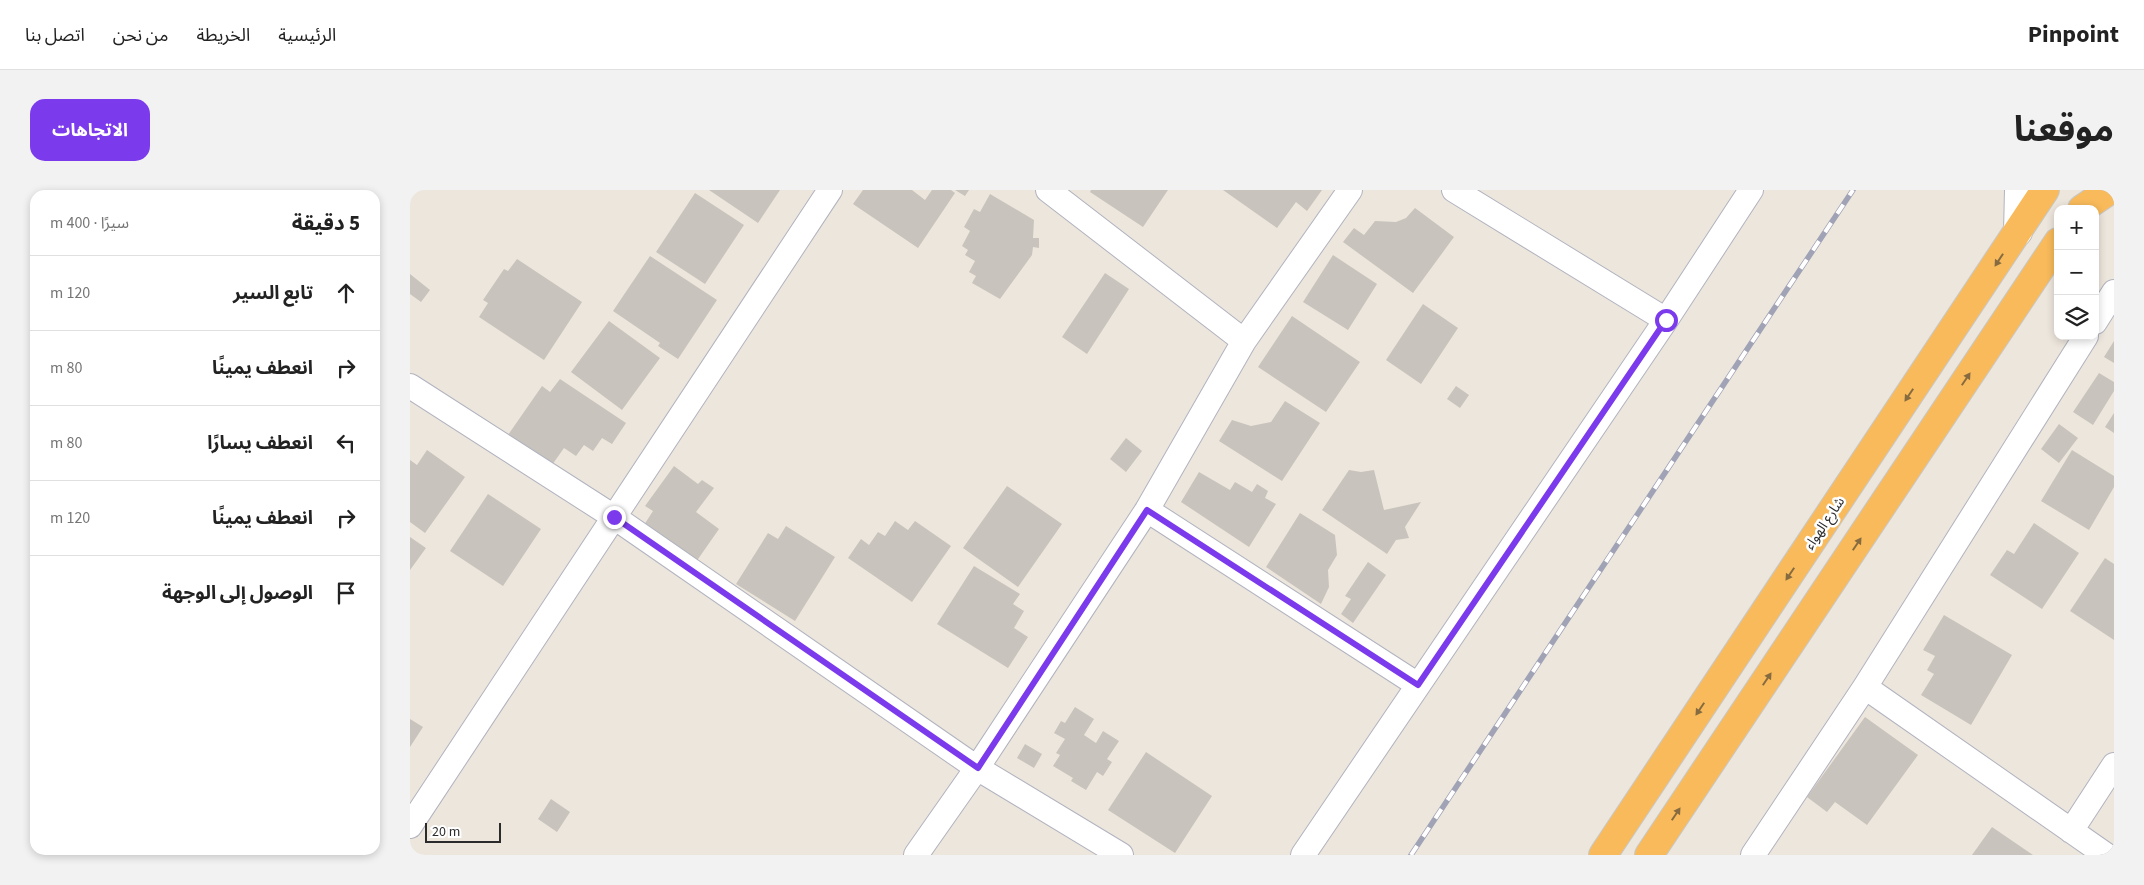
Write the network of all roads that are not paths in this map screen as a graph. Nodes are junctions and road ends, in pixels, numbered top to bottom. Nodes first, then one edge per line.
1 (830, 190) edge
2 (1048, 190) edge
3 (1350, 190) edge
4 (1454, 190) edge
5 (1751, 190) edge
6 (2018, 190) edge
7 (2045, 190) edge
8 (2093, 190) edge
9 (2110, 190) edge
10 (2084, 205) edge
11 (2087, 205) edge
12 (2018, 232) junction
13 (2054, 248) edge
14 (2114, 292) edge
15 (2099, 316) edge
16 (1666, 320) junction
17 (2083, 340) edge
18 (1244, 341) junction
19 (410, 386) edge
20 (1147, 510) junction
21 (614, 517) junction
22 (1418, 685) junction
23 (1865, 687) junction
24 (2114, 765) edge
25 (978, 768) junction
26 (410, 826) edge
27 (2071, 831) junction
28 (916, 855) edge
29 (1121, 855) edge
30 (1303, 855) edge
31 (1602, 855) edge
32 (1650, 855) edge
33 (1754, 855) edge
34 (2106, 855) edge

1 - 21 street
2 - 18 street
3 - 18 street
4 - 16 street
5 - 16 street
6 - 12 street
7 - 12 highway, شارع الهواء
8 - 10 highway
9 - 11 highway
12 -> 31 highway, شارع الهواء
32 -> 13 highway
14 - 15 street
16 - 22 street
17 - 23 street
18 - 20 street
19 - 21 street
20 - 22 street
20 - 25 street
21 - 25 street
21 - 26 street
22 - 30 street
23 - 27 street
23 - 33 street
24 - 27 street
25 - 28 street
25 - 29 street
27 - 34 street

